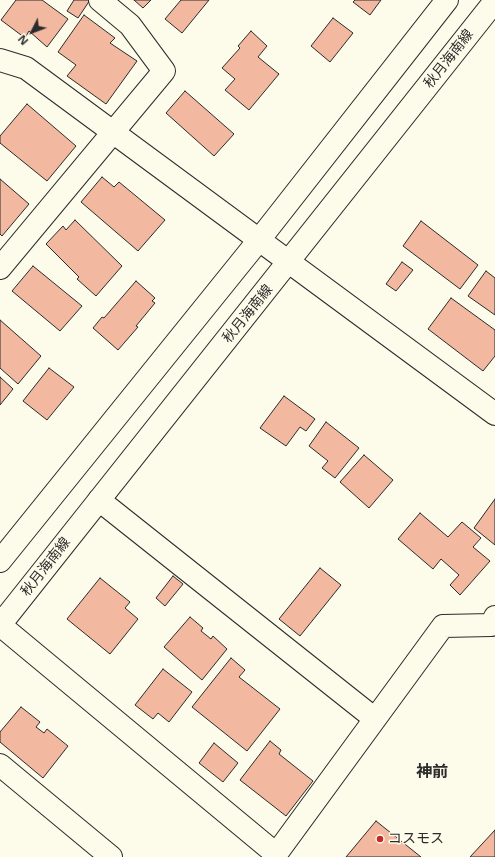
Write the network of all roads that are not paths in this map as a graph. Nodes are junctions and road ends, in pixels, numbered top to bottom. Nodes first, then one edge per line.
1 (100, 0) edge
2 (447, 0) edge
3 (495, 1) edge
4 (0, 60) edge
5 (113, 132) junction
6 (259, 240) junction
7 (289, 262) junction
8 (0, 268) edge
9 (495, 414) edge
10 (99, 500) junction
11 (0, 561) edge
12 (495, 617) edge
13 (0, 625) edge
14 (375, 719) junction
15 (0, 766) edge
16 (275, 856) edge
17 (111, 857) edge

1 - 5 street
2 - 6 street
3 - 7 street, 秋月海南線
4 - 5 street
5 - 6 street
5 - 8 street
6 - 7 street
6 - 11 street
7 - 9 street
7 - 10 street, 秋月海南線
10 - 13 street, 秋月海南線
10 - 14 street
12 - 14 street
13 - 16 street
14 - 16 street
15 - 17 street

